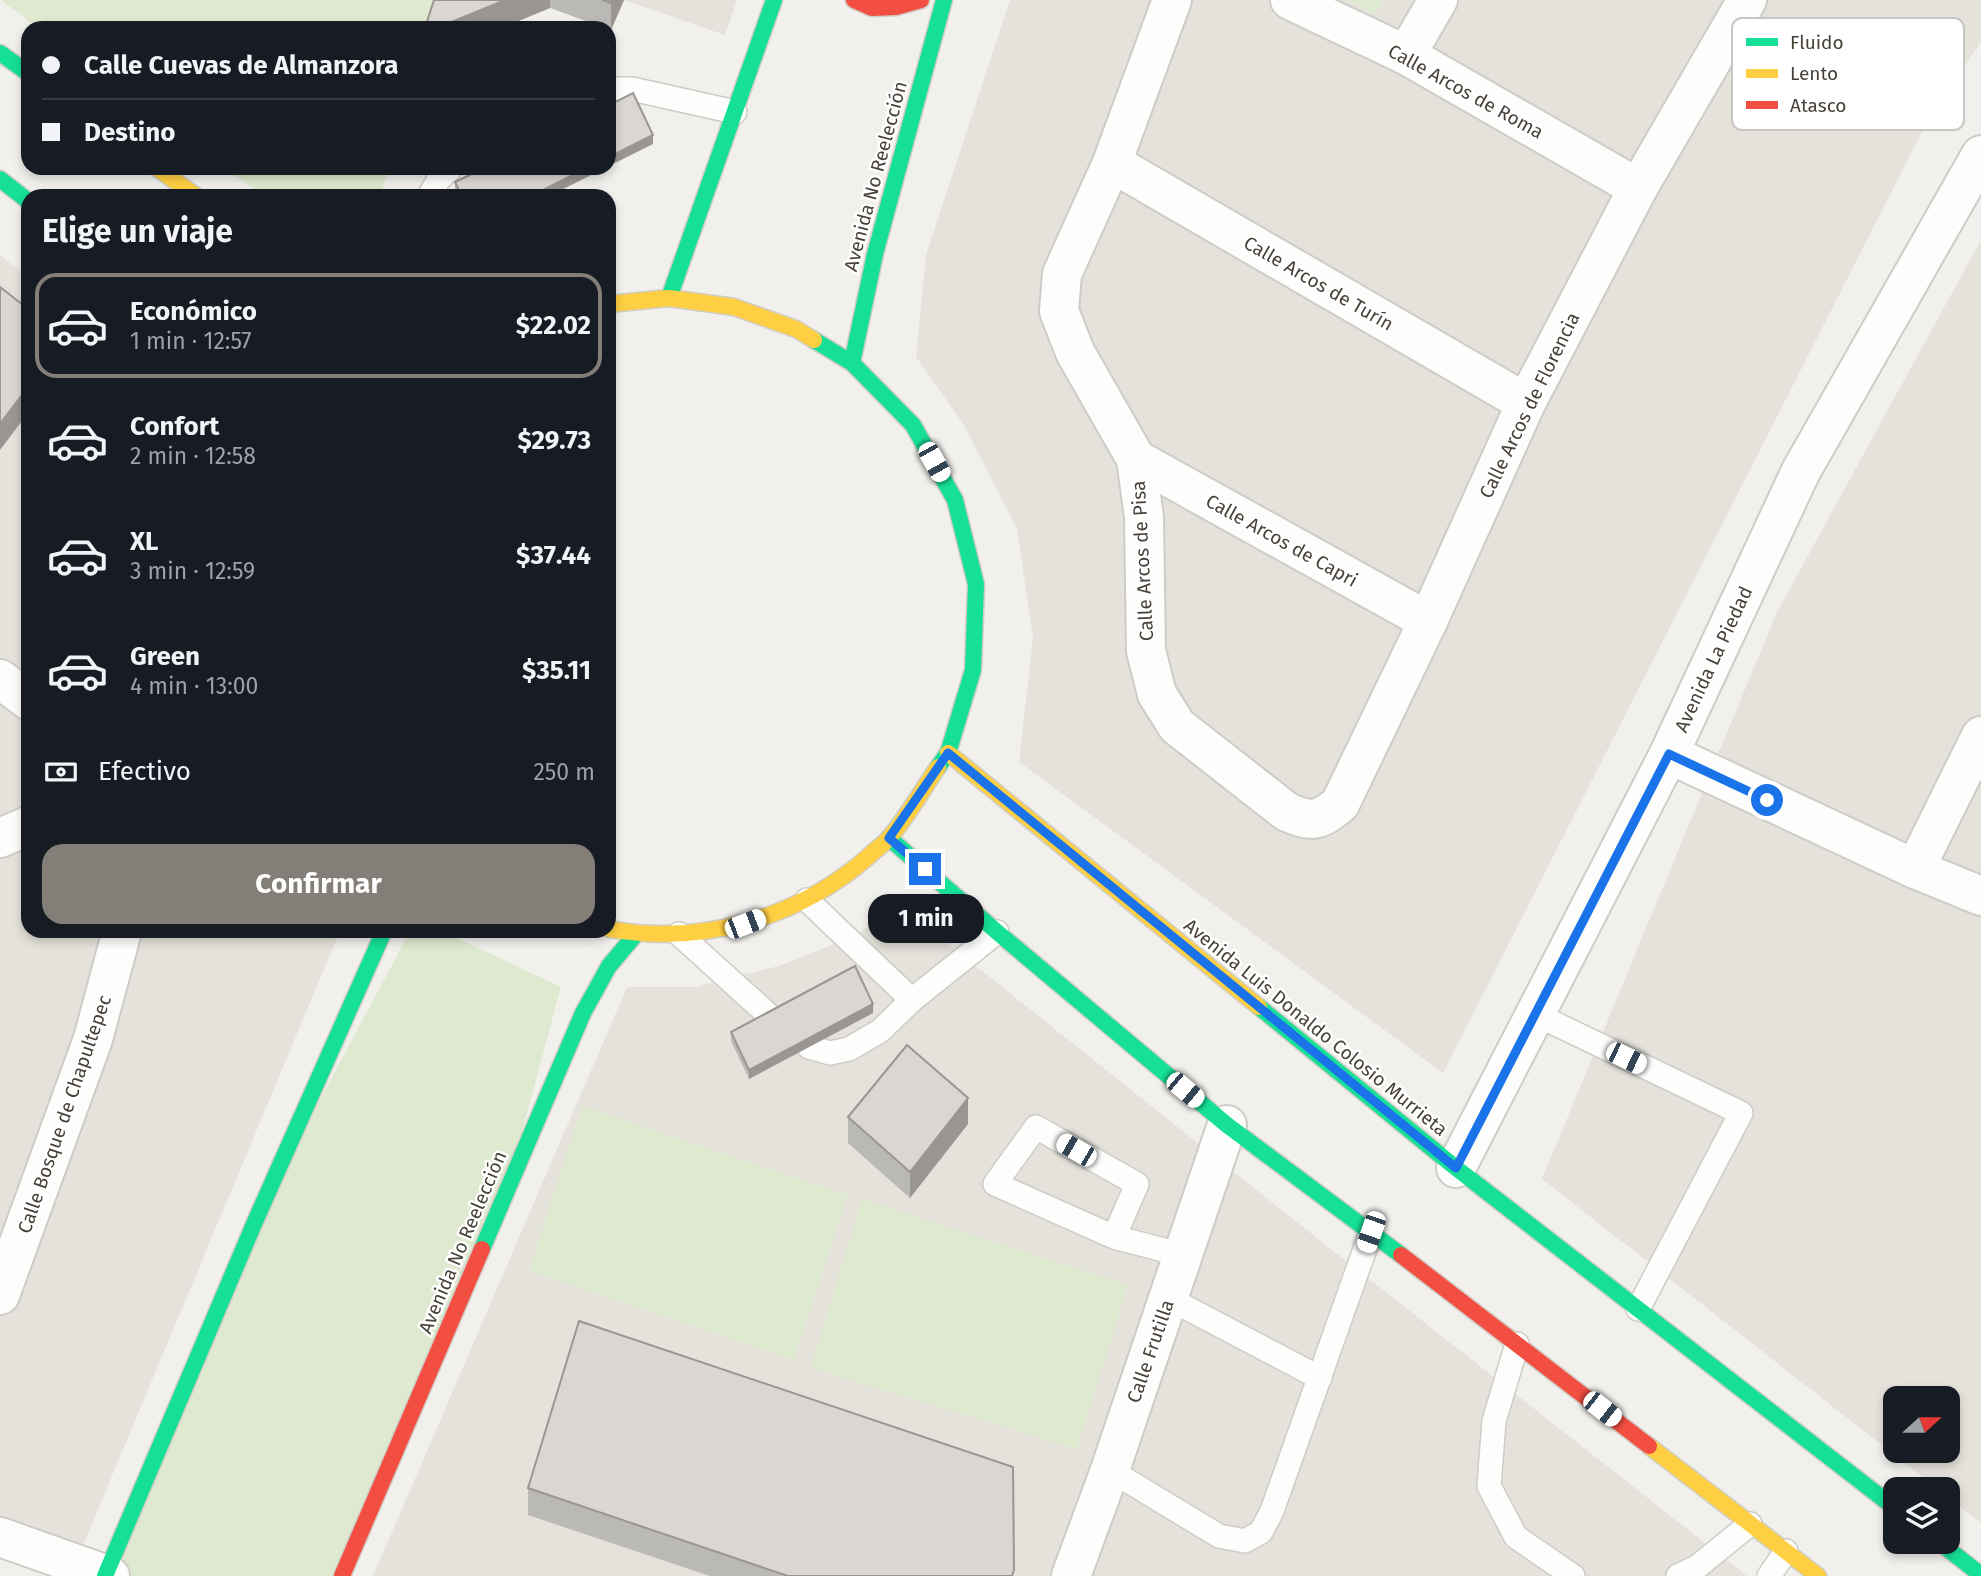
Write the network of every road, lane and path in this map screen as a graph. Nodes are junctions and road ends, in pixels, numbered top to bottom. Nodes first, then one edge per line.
1 (774, 0) edge
2 (854, 0) edge
3 (921, 0) edge
4 (944, 0) edge
5 (1172, 0) edge
6 (1290, 0) edge
7 (1438, 0) edge
8 (1740, 2) edge
9 (0, 53) edge
10 (1406, 55) junction
11 (21, 68) edge
12 (616, 89) edge
13 (735, 112) junction
14 (1981, 155) edge
15 (1112, 163) junction
16 (168, 175) edge
17 (443, 175) edge
18 (0, 179) edge
19 (1638, 188) junction
20 (186, 189) edge
21 (433, 189) edge
22 (21, 196) edge
23 (669, 298) junction
24 (616, 303) edge
25 (852, 363) junction
26 (1526, 403) junction
27 (1136, 459) junction
28 (1428, 621) junction
29 (0, 679) edge
30 (21, 695) edge
31 (1981, 736) edge
32 (948, 753) junction
33 (1669, 754) junction
34 (1324, 816) joint
35 (21, 829) edge
36 (0, 838) edge
37 (889, 838) junction
38 (1915, 869) junction
39 (1981, 896) edge
40 (807, 900) junction
41 (616, 930) edge
42 (997, 932) junction
43 (636, 934) junction
44 (679, 934) junction
45 (120, 938) edge
46 (381, 938) edge
47 (912, 1000) junction
48 (1535, 1014) junction
49 (772, 1018) edge
50 (809, 1047) edge
51 (1227, 1125) junction
52 (1456, 1168) junction
53 (1371, 1232) junction
54 (1114, 1237) junction
55 (1183, 1255) junction
56 (0, 1295) edge
57 (1168, 1298) junction
58 (1638, 1309) junction
59 (1517, 1344) junction
60 (1320, 1378) junction
61 (1110, 1470) junction
62 (1883, 1499) edge
63 (1750, 1524) junction
64 (0, 1537) edge
65 (1786, 1551) junction
66 (1955, 1554) edge
67 (1981, 1574) edge
68 (107, 1576) edge
69 (342, 1576) edge
70 (1071, 1576) edge
71 (1573, 1576) edge
72 (1678, 1576) edge
73 (1769, 1576) edge
74 (1818, 1576) edge

1 - 13 main road
2 - 3 main road
4 - 25 main road, Avenida No Reelección
5 - 15 street, Calle Arcos de Pisa
6 - 10 street, Calle Arcos de Roma
7 - 10 street
8 - 19 street, Calle Arcos de Florencia
9 - 11 main road
10 - 19 street, Calle Arcos de Roma
12 - 13 lane
13 - 23 main road
14 - 33 street, Avenida La Piedad
15 - 26 street, Calle Arcos de Turín
15 - 27 street, Calle Arcos de Pisa
16 - 20 main road
17 - 21 lane
18 - 22 main road
19 - 26 street, Calle Arcos de Florencia
23 - 24 main road
23 - 25 main road
25 - 32 main road
26 - 28 street, Calle Arcos de Florencia
27 - 28 street, Calle Arcos de Capri
27 - 34 street, Calle Arcos de Pisa
28 - 34 street, Calle Arcos de Florencia
29 - 30 street
31 - 38 street
32 - 37 main road
32 - 52 main road, Avenida Luis Donaldo Colosio Murrieta
33 - 38 street
33 - 48 street, Avenida La Piedad
35 - 36 street
37 - 40 main road
37 - 42 main road
38 - 39 street
40 - 44 main road
40 - 47 lane
41 - 43 main road
42 - 47 lane
42 - 51 main road
43 - 44 main road
43 - 69 main road, Avenida No Reelección
44 - 49 lane
45 - 56 street, Calle Bosque de Chapultepec
46 - 68 main road
47 - 50 lane
48 - 52 street, Avenida La Piedad
48 - 58 lane
51 - 53 main road
51 - 55 street, Calle Frutilla
52 - 58 main road, Avenida Luis Donaldo Colosio Murrieta
53 - 59 main road
53 - 60 lane
54 - 54 lane
54 - 55 lane
55 - 57 street, Calle Frutilla
57 - 60 lane
57 - 61 street, Calle Frutilla
58 - 62 main road, Avenida Luis Donaldo Colosio Murrieta
59 - 63 main road
59 - 71 lane
60 - 61 lane
61 - 70 street, Calle Frutilla
63 - 65 main road
63 - 72 lane
64 - 68 street
65 - 73 lane
65 - 74 main road
66 - 67 main road

